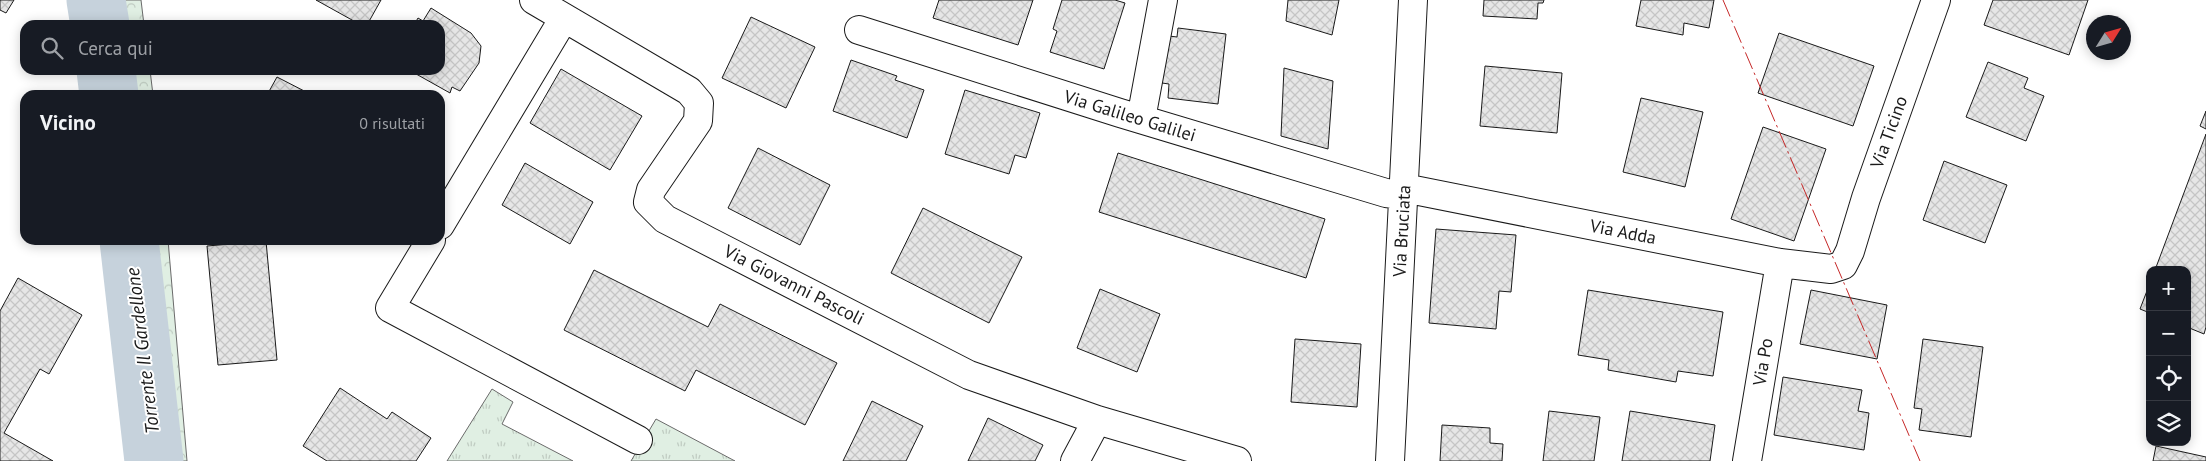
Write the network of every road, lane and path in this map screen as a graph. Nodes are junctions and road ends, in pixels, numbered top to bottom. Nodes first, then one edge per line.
1 (534, 0) edge
2 (1163, 0) edge
3 (1413, 0) edge
4 (1936, 0) edge
5 (564, 18) junction
6 (859, 30) dead end
7 (1141, 119) junction
8 (1404, 192) junction
9 (445, 217) edge
10 (428, 245) edge
11 (1780, 263) junction
12 (1843, 265) joint
13 (1097, 420) junction
14 (638, 440) dead end
15 (1075, 461) edge
16 (1237, 461) edge
17 (1390, 461) edge
18 (1747, 461) edge

1 - 5 street, Via Giovanni Pascoli
2 - 7 street
3 - 8 street, Via Bruciata
4 - 12 street, Via Ticino
5 - 9 street
5 - 13 street, Via Giovanni Pascoli
6 - 7 street, Via Galileo Galilei
7 - 8 street, Via Galileo Galilei
8 - 11 street, Via Adda
8 - 17 street, Via Bruciata
10 - 14 street
11 - 12 street, Via Adda
11 - 18 street, Via Po
13 - 15 street
13 - 16 street, Via Giovanni Pascoli

